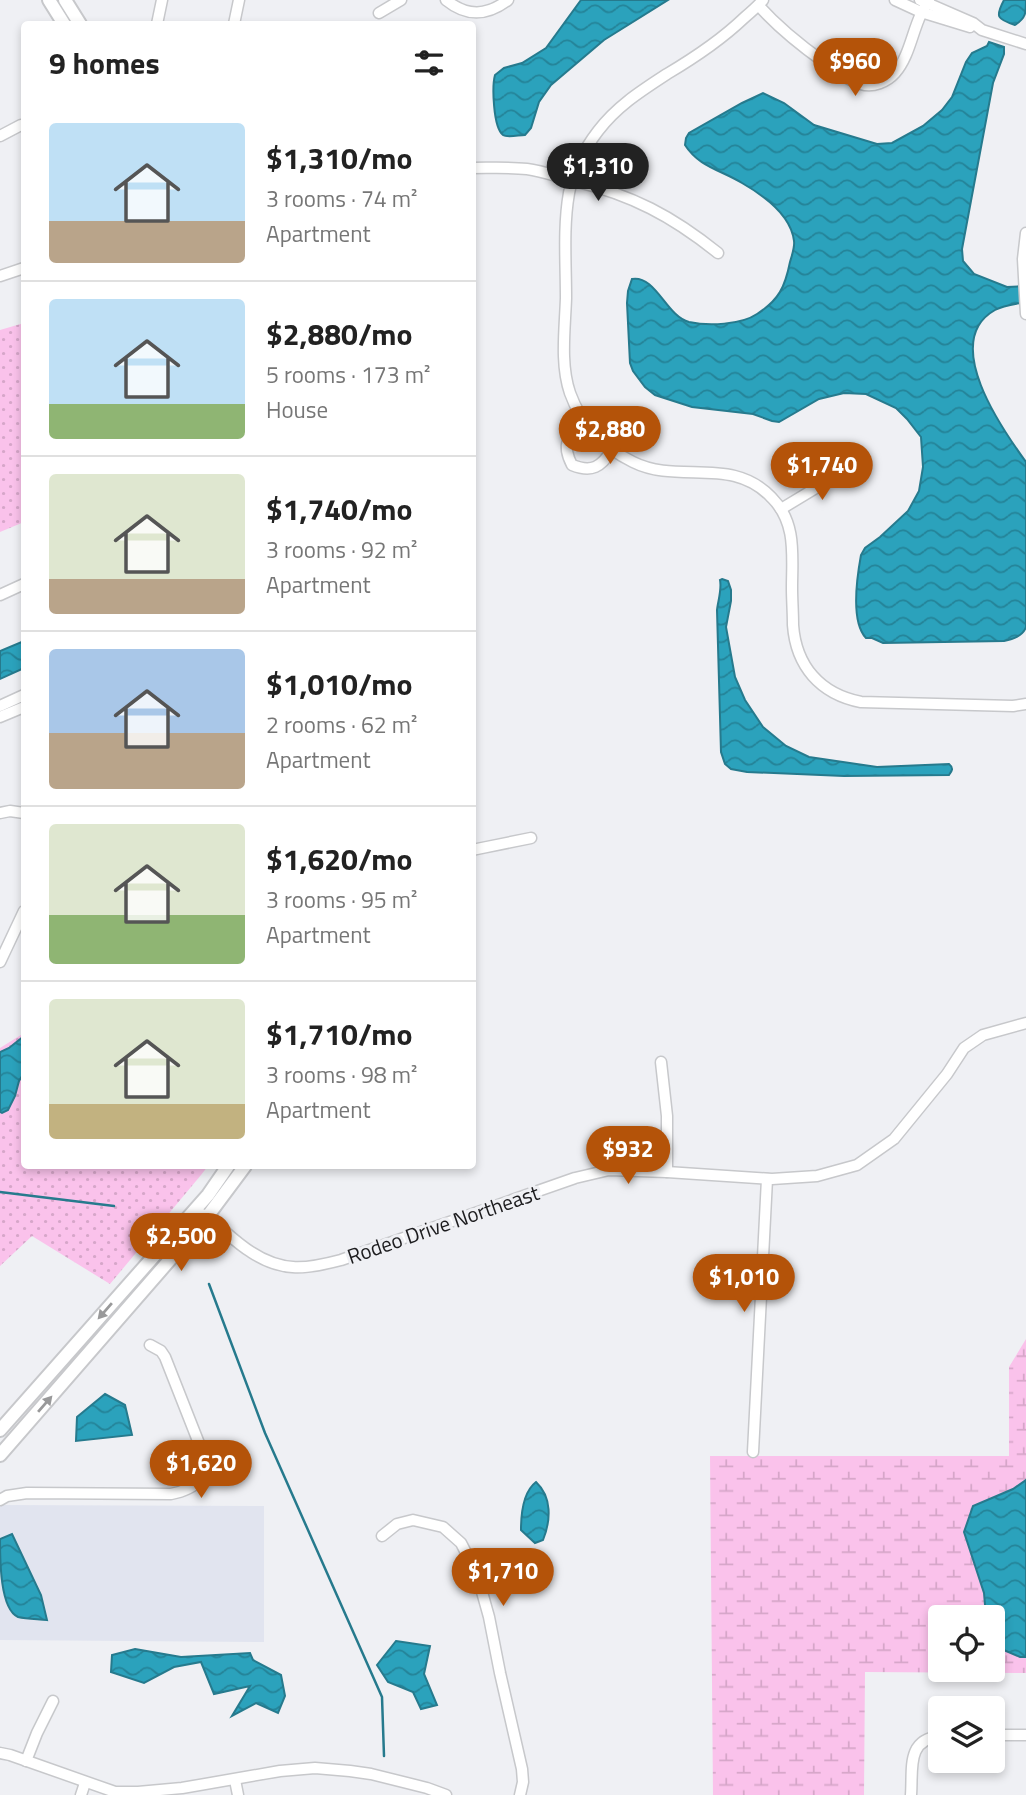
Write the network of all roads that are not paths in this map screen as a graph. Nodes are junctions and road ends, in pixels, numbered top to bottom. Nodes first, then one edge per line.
1 (49, 0) edge
2 (65, 0) edge
3 (162, 0) edge
4 (239, 0) edge
5 (401, 0) edge
6 (446, 0) edge
7 (509, 0) edge
8 (895, 0) edge
9 (761, 3) edge
10 (924, 4) edge
11 (379, 13) dead end
12 (62, 21) edge
13 (78, 21) edge
14 (158, 21) edge
15 (235, 21) edge
16 (1023, 43) edge
17 (21, 125) dead end
18 (0, 136) edge
19 (476, 167) edge
20 (572, 181) junction
21 (1026, 233) edge
22 (718, 253) dead end
23 (21, 269) edge
24 (0, 276) edge
25 (1026, 313) edge
26 (584, 421) junction
27 (612, 450) junction
28 (849, 468) dead end
29 (781, 509) junction
30 (21, 585) edge
31 (0, 595) edge
32 (21, 696) edge
33 (1026, 704) edge
34 (0, 706) edge
35 (21, 708) edge
36 (0, 717) edge
37 (0, 813) edge
38 (21, 813) edge
39 (531, 838) dead end
40 (476, 849) edge
41 (21, 917) edge
42 (0, 962) edge
43 (1026, 1023) edge
44 (661, 1062) dead end
45 (226, 1169) edge
46 (243, 1169) edge
47 (667, 1172) junction
48 (768, 1179) junction
49 (194, 1210) junction
50 (207, 1217) junction
51 (150, 1345) dead end
52 (0, 1430) edge
53 (753, 1452) dead end
54 (0, 1455) edge
55 (0, 1500) edge
56 (382, 1536) dead end
57 (53, 1701) dead end
58 (1005, 1735) edge
59 (1026, 1735) edge
60 (928, 1738) edge
61 (0, 1753) edge
62 (26, 1760) junction
63 (235, 1780) junction
64 (85, 1783) junction
65 (81, 1795) edge
66 (238, 1795) edge
67 (446, 1795) edge
68 (520, 1795) edge
69 (911, 1795) edge

1 - 12 main road
2 - 13 main road
3 - 14 street
4 - 15 street
5 - 11 street
6 - 7 street
8 - 10 street
9 - 10 street
9 - 20 street
10 - 16 street
17 - 18 street
19 - 20 street
20 - 22 street
20 - 26 street
21 - 25 street
23 - 24 street
26 - 27 street
26 - 27 street
27 - 29 street
28 - 29 street
29 - 33 street
30 - 31 street
32 - 34 street
35 - 36 street
37 - 38 street
39 - 40 street
41 - 42 street
43 - 48 street, Rodeo Drive Northeast
44 - 47 street
45 - 49 main road
46 - 50 main road
47 - 48 street, Rodeo Drive Northeast
47 - 50 street, Rodeo Drive Northeast
48 - 53 street
49 - 50 street, Rodeo Drive Northeast
49 -> 52 main road
54 -> 50 main road
51 - 55 street
56 - 68 street
57 - 62 street
58 - 59 street
60 - 69 street
61 - 62 street
62 - 64 street
63 - 64 street
63 - 66 street
63 - 67 street
64 - 65 street

